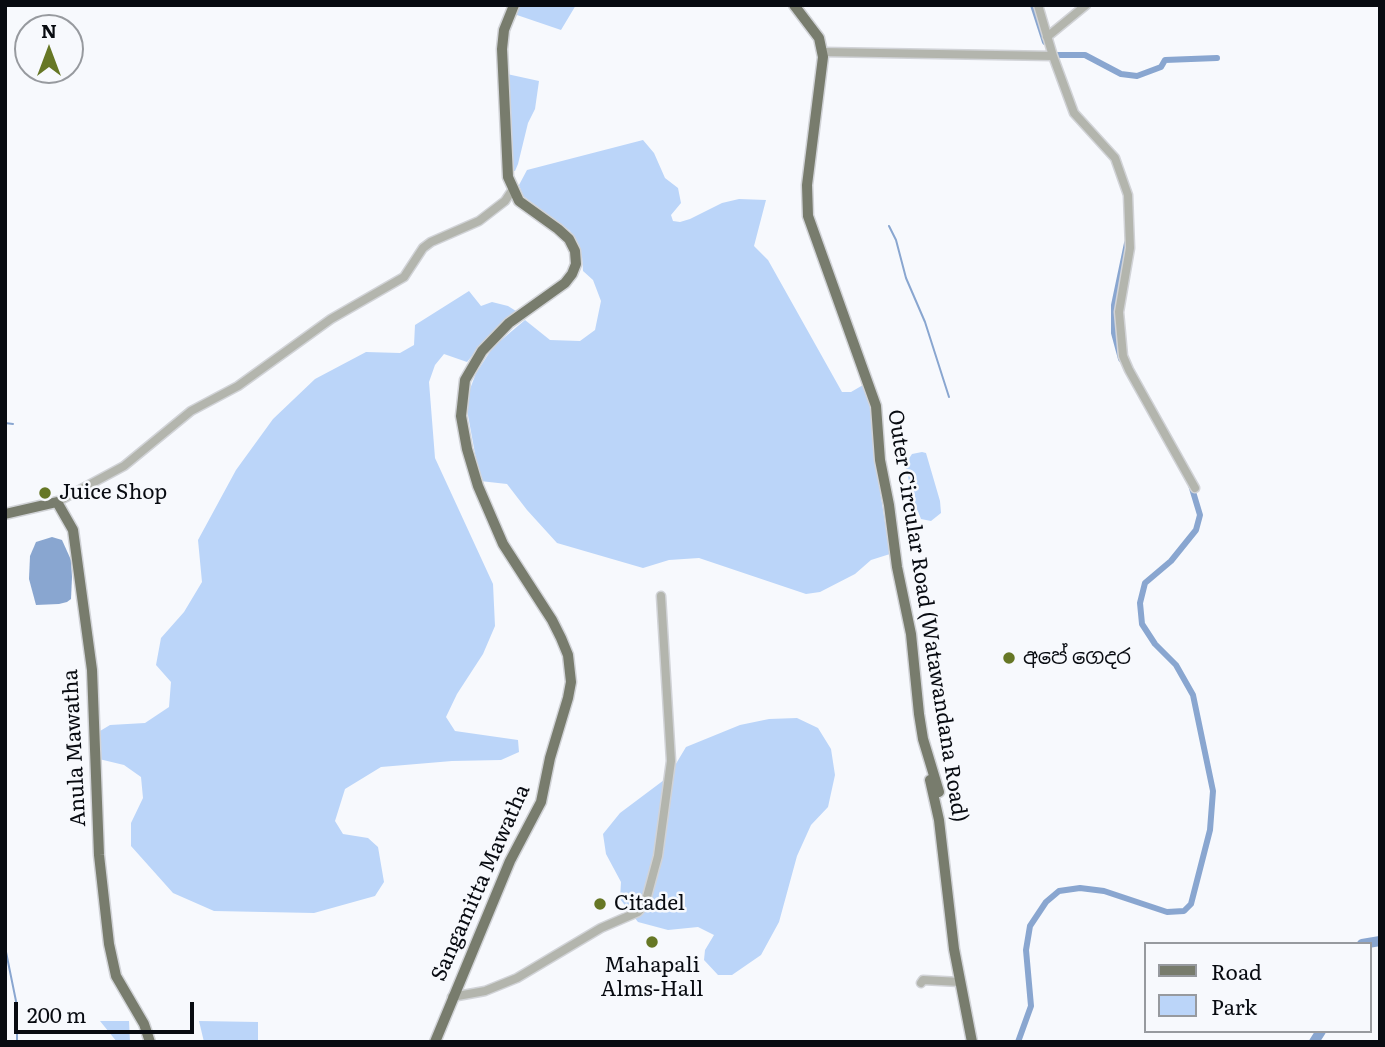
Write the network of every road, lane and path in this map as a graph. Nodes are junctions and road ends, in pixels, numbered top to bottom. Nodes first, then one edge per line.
1 (514, 5) edge
2 (794, 5) edge
3 (1038, 5) edge
4 (1086, 5) edge
5 (1047, 37) junction
6 (823, 52) junction
7 (1053, 56) junction
8 (513, 190) junction
9 (1195, 488) dead end
10 (57, 502) junction
11 (5, 514) edge
12 (662, 596) dead end
13 (960, 982) junction
14 (921, 983) dead end
15 (452, 997) junction
16 (150, 1042) edge
17 (435, 1042) edge
18 (972, 1042) edge

1 - 8 main road
2 - 6 main road, Outer Circular Road (Watawandana Road)
3 - 5 street
4 - 5 street
5 - 7 street
6 - 7 street
6 - 13 main road, Outer Circular Road (Watawandana Road)
7 - 9 street
8 - 10 street
8 - 15 main road, Sangamitta Mawatha
10 - 11 main road
10 - 16 main road, Anula Mawatha
12 - 15 street
13 - 14 street
13 - 18 main road, Outer Circular Road (Watawandana Road)
15 - 17 main road, Sangamitta Mawatha

